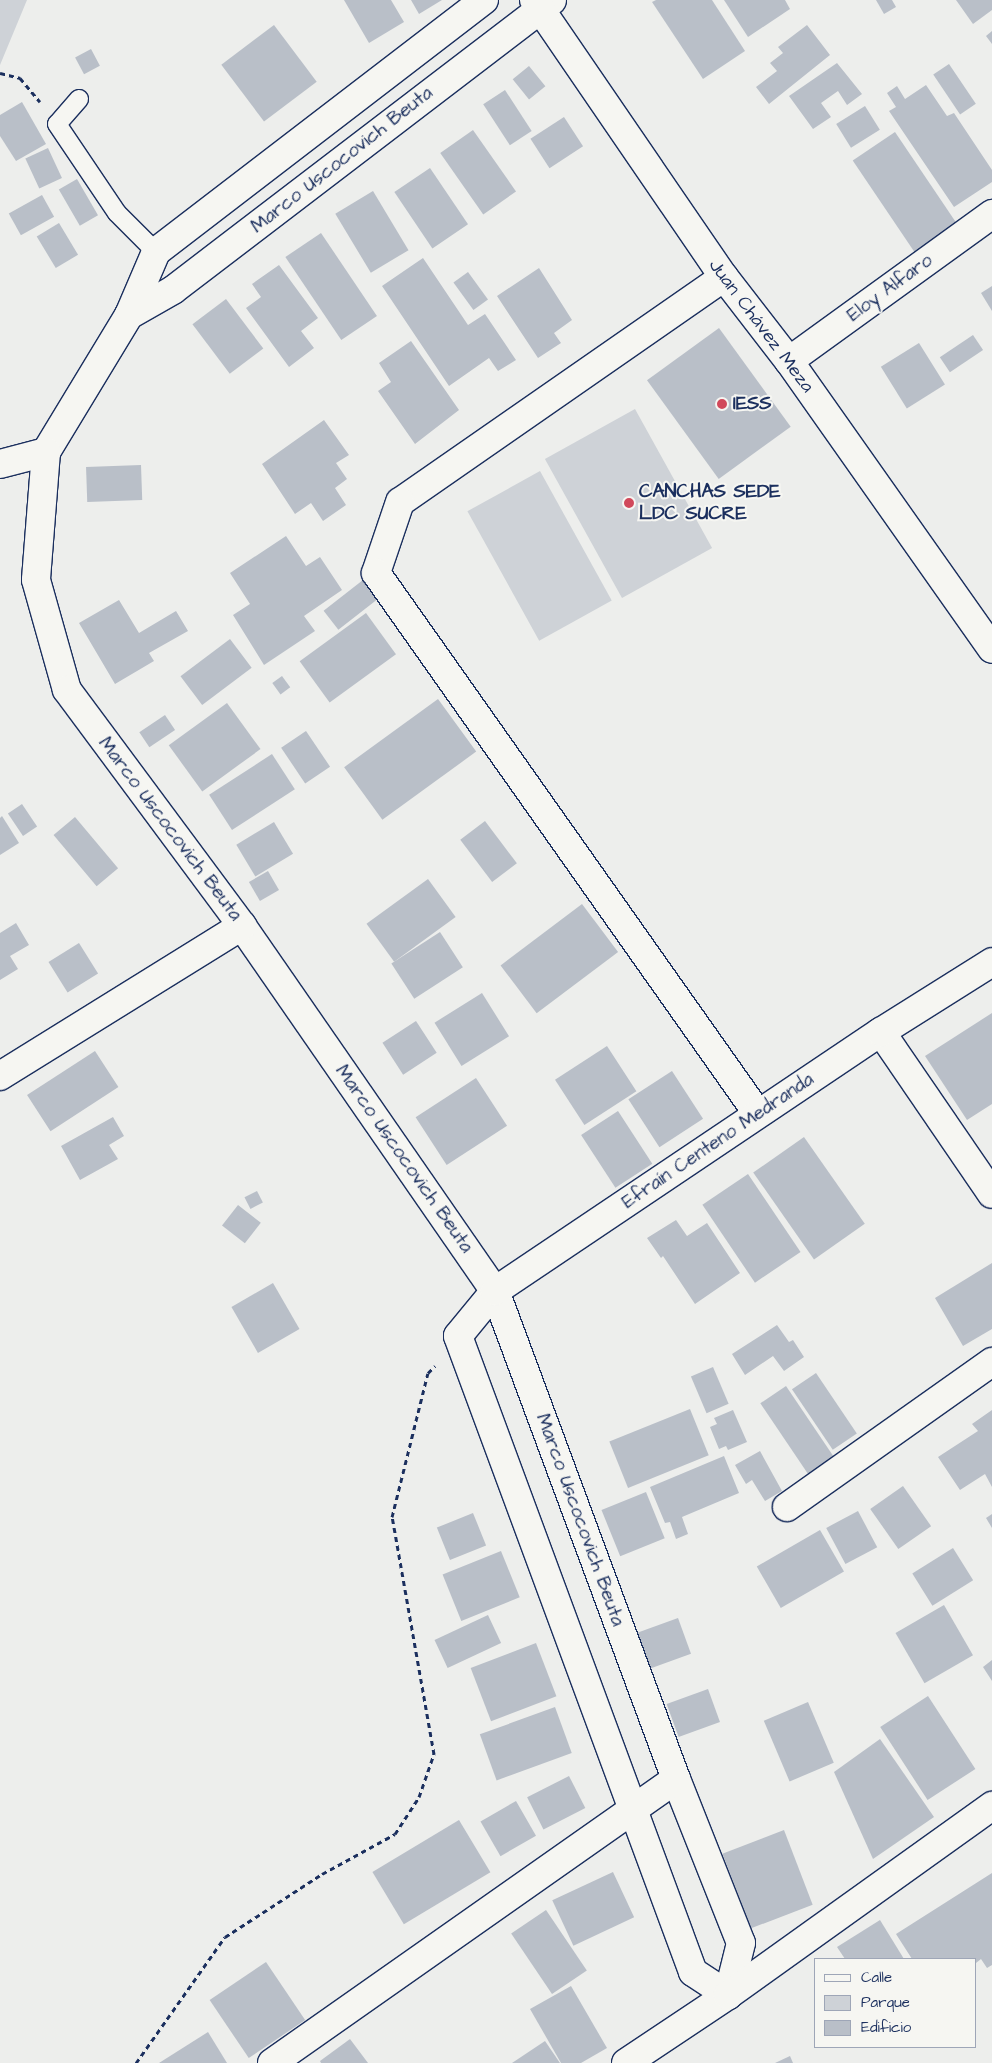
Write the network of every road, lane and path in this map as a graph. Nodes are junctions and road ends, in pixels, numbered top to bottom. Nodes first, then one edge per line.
1 (484, 0) edge
2 (542, 3) edge
3 (0, 73) edge
4 (79, 99) dead end
5 (57, 124) junction
6 (992, 214) edge
7 (156, 252) junction
8 (724, 277) junction
9 (129, 315) junction
10 (789, 361) junction
11 (46, 452) junction
12 (0, 464) edge
13 (992, 648) edge
14 (242, 926) junction
15 (992, 962) edge
16 (880, 1032) junction
17 (0, 1076) edge
18 (758, 1114) junction
19 (992, 1194) edge
20 (495, 1291) junction
21 (458, 1336) junction
22 (992, 1362) edge
23 (787, 1506) dead end
24 (676, 1778) junction
25 (992, 1806) edge
26 (634, 1808) junction
27 (728, 1995) junction
28 (136, 2063) edge
29 (272, 2063) edge
30 (626, 2063) edge

1 - 7 street, Marco Uscocovich Beuta
2 - 8 street, Juan Chávez Meza
2 - 9 street, Marco Uscocovich Beuta
3 - 5 path
4 - 5 lane
5 - 7 lane
6 - 10 street, Eloy Alfaro
7 - 9 street, Marco Uscocovich Beuta
8 - 10 street, Juan Chávez Meza
8 - 18 street
9 - 11 street, Marco Uscocovich Beuta
10 - 13 street, Juan Chávez Meza
11 - 12 street
11 - 14 street, Marco Uscocovich Beuta
14 - 17 street
14 - 20 street, Marco Uscocovich Beuta
15 - 16 street, Efraín Centeno Medranda
16 - 18 street, Efraín Centeno Medranda
16 - 19 street
18 - 20 street, Efraín Centeno Medranda
20 - 21 street, Efraín Centeno Medranda
20 - 24 street, Marco Uscocovich Beuta
21 - 26 street
21 - 28 path
22 - 23 street
24 - 26 street
24 - 27 street, Marco Uscocovich Beuta
25 - 27 street
26 - 27 street
26 - 29 street
27 - 30 street

